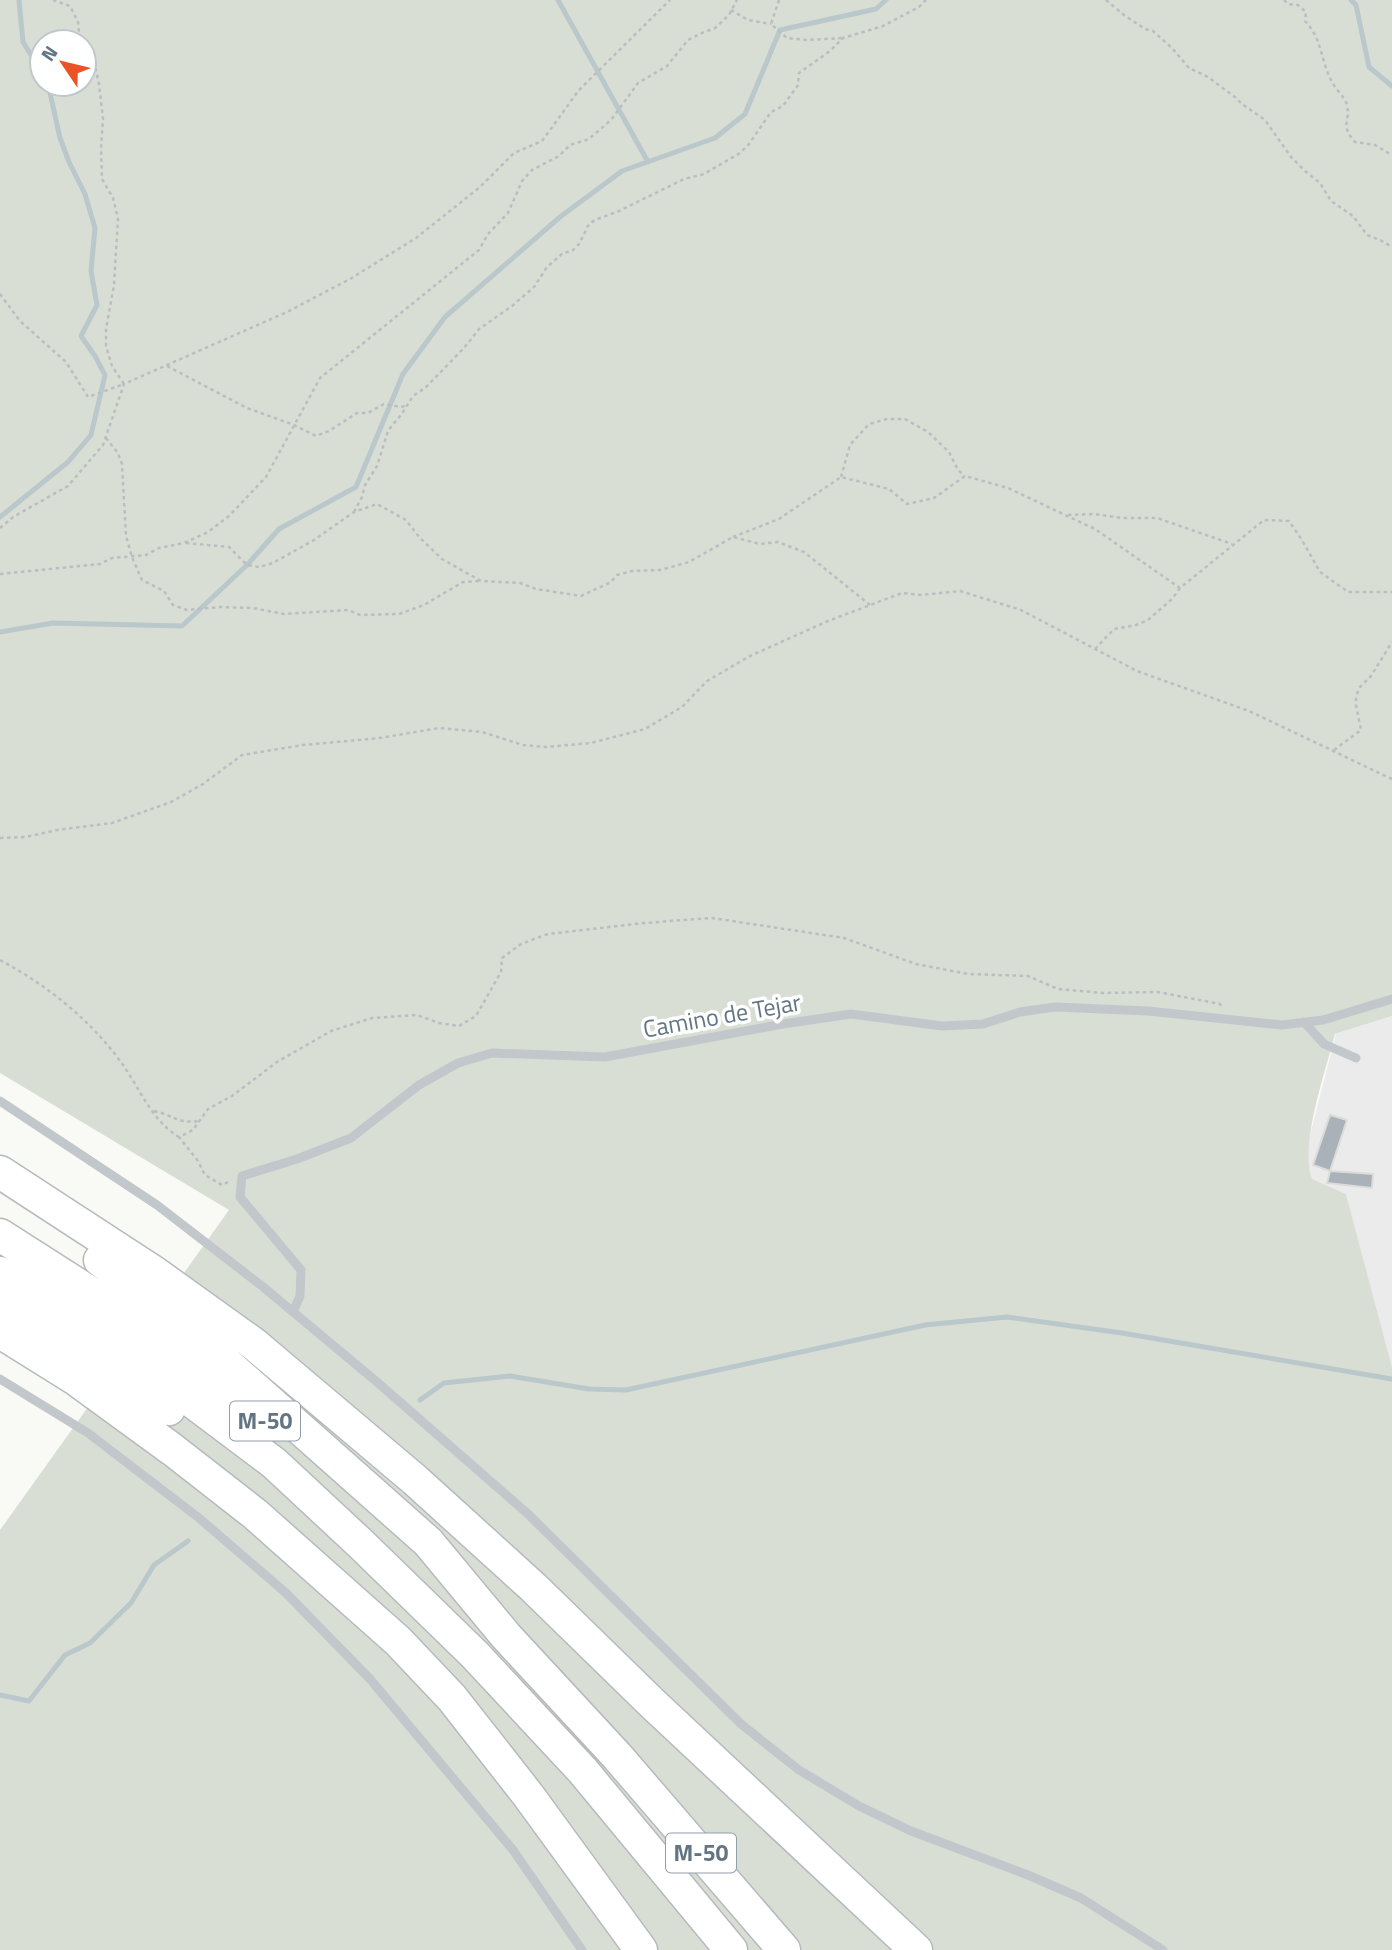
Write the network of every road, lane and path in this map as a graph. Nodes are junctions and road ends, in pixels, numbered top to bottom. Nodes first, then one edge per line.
1 (53, 0) edge
2 (670, 0) edge
3 (737, 0) edge
4 (779, 0) edge
5 (926, 0) edge
6 (1106, 0) edge
7 (1284, 0) edge
8 (732, 10) junction
9 (771, 23) junction
10 (79, 28) edge
11 (842, 38) junction
12 (98, 80) edge
13 (1392, 155) edge
14 (1392, 247) edge
15 (0, 295) edge
16 (166, 366) junction
17 (124, 384) junction
18 (408, 405) junction
19 (294, 425) junction
20 (106, 438) junction
21 (965, 476) junction
22 (841, 477) junction
23 (354, 512) junction
24 (1065, 515) junction
25 (0, 528) edge
26 (733, 537) junction
27 (184, 543) junction
28 (1233, 545) junction
29 (132, 557) junction
30 (0, 574) edge
31 (481, 581) junction
32 (1180, 588) junction
33 (1392, 592) edge
34 (870, 605) junction
35 (1392, 642) edge
36 (1095, 649) junction
37 (1333, 751) junction
38 (1392, 779) edge
39 (0, 838) edge
40 (0, 960) edge
41 (1392, 999) edge
42 (1232, 1020) junction
43 (1304, 1022) junction
44 (1356, 1058) dead end
45 (0, 1101) edge
46 (153, 1110) junction
47 (200, 1121) junction
48 (179, 1137) junction
49 (0, 1172) edge
50 (242, 1176) junction
51 (0, 1187) edge
52 (0, 1235) edge
53 (0, 1273) edge
54 (0, 1306) edge
55 (293, 1312) junction
56 (0, 1332) edge
57 (0, 1379) edge
58 (361, 1544) junction
59 (506, 1636) junction
60 (582, 1950) edge
61 (641, 1950) edge
62 (731, 1950) edge
63 (784, 1950) edge
64 (916, 1950) edge
65 (1163, 1950) edge

1 - 10 path
2 - 16 path
3 - 8 path
4 - 9 path
5 - 11 path
6 - 14 path
7 - 13 path
8 - 9 path
8 - 19 path
9 - 11 path
11 - 18 path
12 - 17 path
15 - 17 path
16 - 17 path
16 - 19 path
17 - 20 path
18 - 19 path
18 - 23 path
19 - 27 path
20 - 25 path
20 - 29 path
21 - 22 path
21 - 22 path
21 - 24 path
22 - 26 path
23 - 27 path
23 - 31 path
24 - 28 path
24 - 32 path
26 - 31 path
26 - 34 path
27 - 29 path
28 - 32 path
28 - 33 path
29 - 30 path
29 - 31 path
32 - 36 path
34 - 36 path
34 - 39 path
35 - 37 path
36 - 37 path
37 - 38 path
40 - 46 path
41 - 43 lane, Camino de Tejar
42 - 43 lane, Camino de Tejar
42 - 47 path
42 - 50 lane, Camino de Tejar
43 - 44 lane
45 - 55 lane
46 - 47 path
46 - 48 path
47 - 48 path
48 - 50 path
49 - 64 highway
50 - 55 lane
51 - 59 highway
52 - 59 highway, M-50
53 - 58 highway, M-50
54 - 58 highway
55 - 65 lane
56 - 61 highway
57 - 60 lane
58 - 62 highway, M-50
59 - 63 highway, M-50

